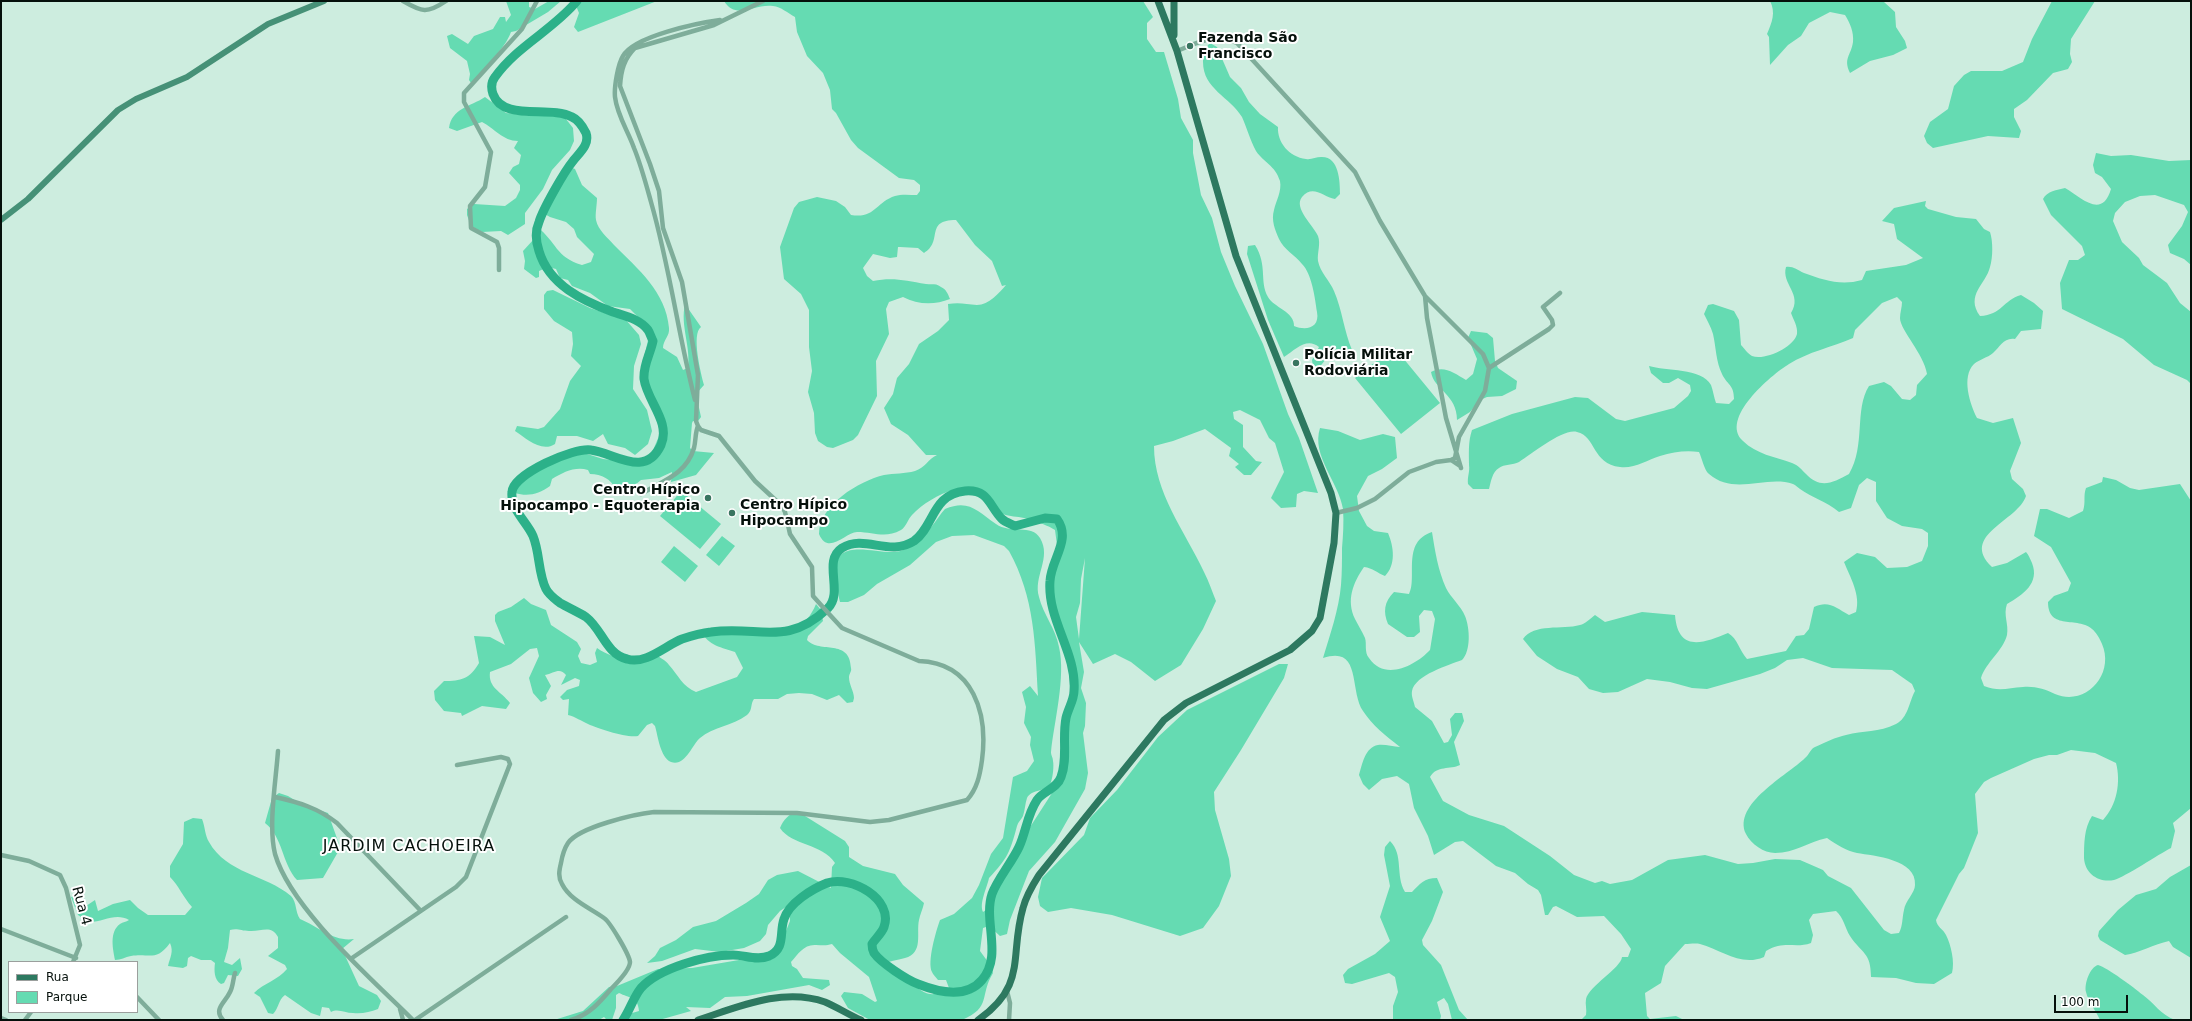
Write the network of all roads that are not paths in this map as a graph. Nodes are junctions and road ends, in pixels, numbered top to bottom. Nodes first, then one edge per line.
1 (324, 1) edge
2 (403, 1) edge
3 (446, 1) edge
4 (537, 1) edge
5 (763, 1) edge
6 (1158, 1) edge
7 (1174, 1) edge
8 (724, 19) junction
9 (1174, 43) junction
10 (1177, 51) junction
11 (620, 86) junction
12 (615, 96) junction
13 (1, 220) edge
14 (499, 270) dead end
15 (1560, 293) dead end
16 (1425, 296) junction
17 (1489, 368) junction
18 (696, 404) junction
19 (700, 428) junction
20 (1457, 450) junction
21 (1451, 460) junction
22 (641, 494) dead end
23 (1336, 513) junction
24 (278, 751) dead end
25 (457, 766) dead end
26 (274, 797) junction
27 (1, 855) edge
28 (420, 910) junction
29 (566, 917) dead end
30 (1, 929) edge
31 (352, 958) junction
32 (75, 960) edge
33 (235, 973) dead end
34 (1007, 991) junction
35 (138, 998) edge
36 (400, 1007) junction
37 (1, 1018) edge
38 (6, 1020) edge
39 (158, 1020) edge
40 (223, 1020) edge
41 (403, 1020) edge
42 (414, 1020) edge
43 (571, 1020) edge
44 (698, 1020) edge
45 (861, 1020) edge
46 (978, 1020) edge
47 (1009, 1020) edge

1 - 13 street
2 - 3 street
4 - 14 street
5 - 8 street
6 - 9 main road
7 - 9 main road
8 - 11 street
8 - 12 street
9 - 10 main road
10 - 16 street
10 - 23 main road
11 - 12 street
11 - 18 street
12 - 18 street
15 - 17 street
16 - 17 street
16 - 20 street
17 - 20 street
18 - 19 street
19 - 22 street
19 - 43 street
20 - 21 street
20 - 21 street
21 - 23 street
23 - 34 main road
24 - 26 street
25 - 28 street
26 - 28 street
26 - 31 street
27 - 32 street, Rua 4
28 - 31 street
29 - 42 street
30 - 32 street, Rua 4
31 - 36 street
33 - 40 street
34 - 46 main road
34 - 47 street
35 - 39 street
36 - 41 street
36 - 42 street
37 - 38 street
44 - 45 main road

